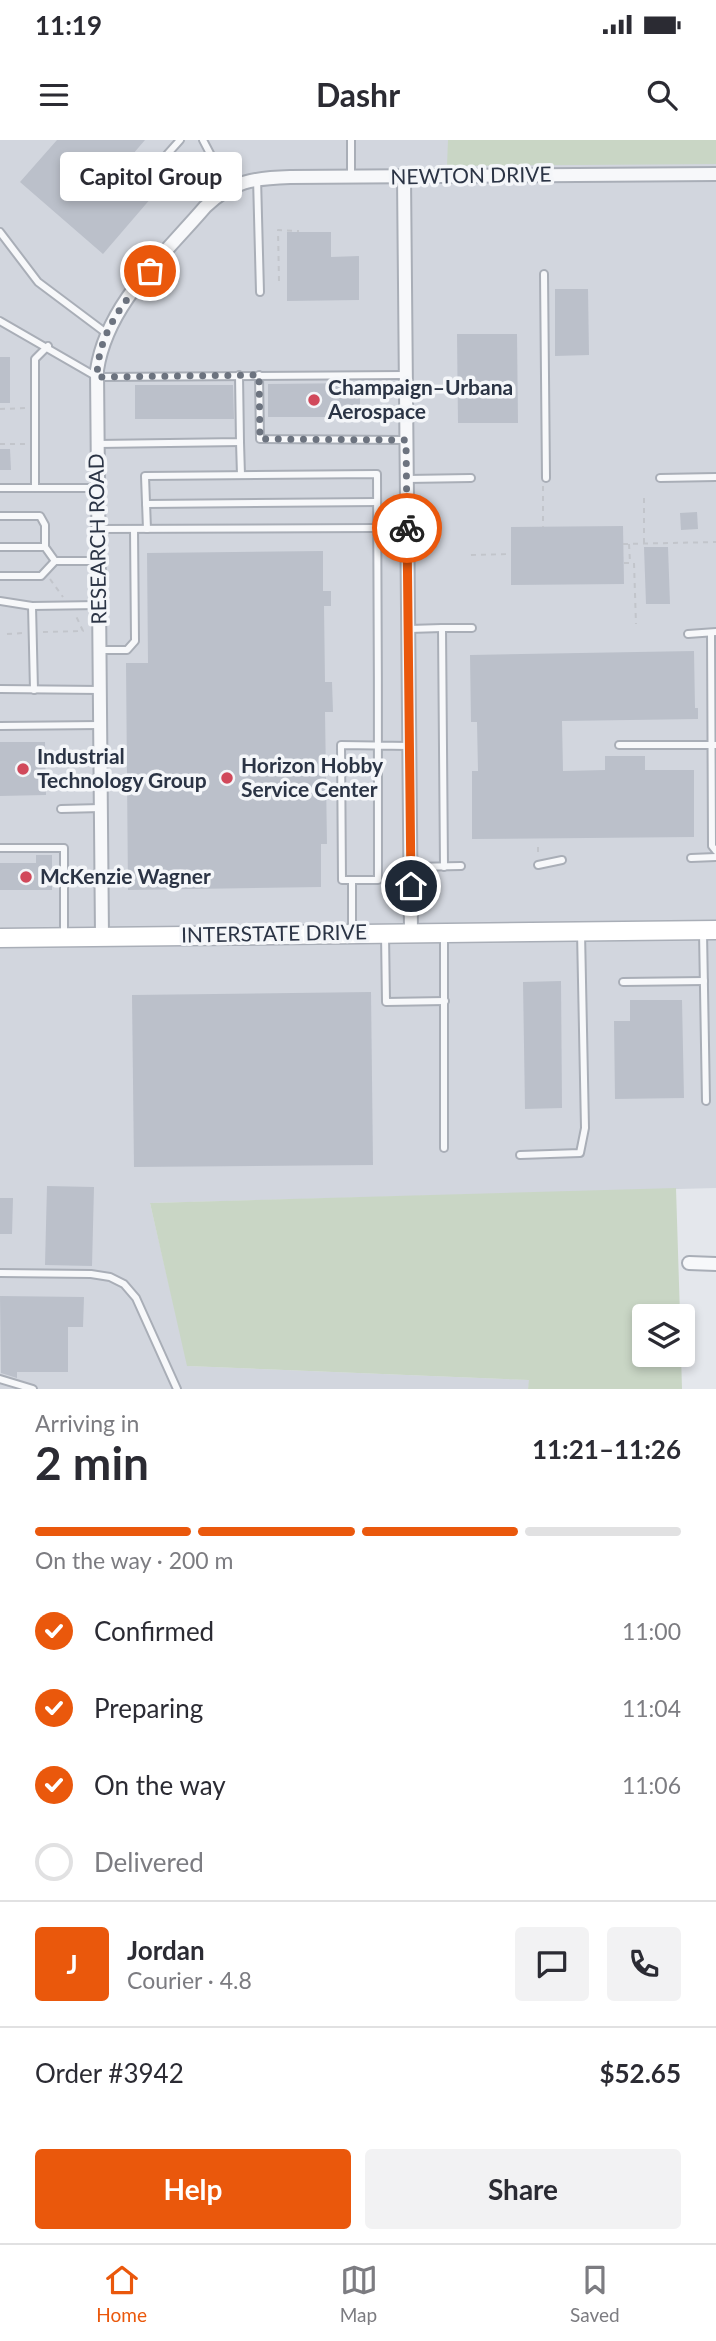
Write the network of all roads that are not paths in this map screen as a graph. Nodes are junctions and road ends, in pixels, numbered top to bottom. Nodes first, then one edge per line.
1 (180, 140) edge
2 (203, 140) edge
3 (351, 140) edge
4 (155, 168) dead end
5 (716, 174) edge
6 (351, 177) junction
7 (404, 177) junction
8 (257, 178) junction
9 (228, 188) junction
10 (0, 232) edge
11 (544, 274) dead end
12 (260, 292) dead end
13 (0, 321) edge
14 (106, 333) junction
15 (48, 346) junction
16 (239, 375) junction
17 (259, 375) junction
18 (405, 375) junction
19 (97, 377) junction
20 (406, 440) junction
21 (240, 442) junction
22 (97, 444) junction
23 (241, 475) junction
24 (716, 477) edge
25 (471, 478) dead end
26 (544, 478) road end
27 (660, 478) dead end
28 (407, 479) junction
29 (0, 488) edge
30 (34, 488) junction
31 (97, 488) junction
32 (377, 502) junction
33 (146, 505) junction
34 (0, 516) edge
35 (377, 528) junction
36 (98, 529) junction
37 (134, 529) junction
38 (147, 529) junction
39 (0, 547) edge
40 (45, 547) junction
41 (55, 561) junction
42 (98, 561) junction
43 (0, 576) edge
44 (0, 601) edge
45 (99, 605) junction
46 (32, 606) junction
47 (442, 628) junction
48 (472, 628) dead end
49 (408, 629) junction
50 (713, 633) edge
51 (688, 634) dead end
52 (99, 650) junction
53 (0, 690) edge
54 (34, 690) junction
55 (100, 690) junction
56 (100, 725) junction
57 (0, 726) edge
58 (378, 745) junction
59 (619, 745) dead end
60 (714, 745) edge
61 (409, 746) junction
62 (101, 808) junction
63 (61, 809) dead end
64 (0, 848) edge
65 (716, 852) edge
66 (716, 857) edge
67 (691, 858) dead end
68 (562, 860) dead end
69 (538, 865) dead end
70 (461, 866) dead end
71 (411, 867) junction
72 (444, 867) junction
73 (352, 880) junction
74 (581, 930) junction
75 (710, 930) edge
76 (352, 932) junction
77 (385, 932) junction
78 (411, 932) junction
79 (443, 932) junction
80 (102, 937) junction
81 (0, 938) edge
82 (64, 938) junction
83 (704, 981) junction
84 (623, 982) dead end
85 (445, 1001) junction
86 (706, 1101) dead end
87 (444, 1148) dead end
88 (520, 1154) dead end
89 (689, 1263) dead end
90 (716, 1264) edge
91 (0, 1273) edge
92 (0, 1379) edge
93 (33, 1389) edge
94 (177, 1389) edge

1 - 4 lane
2 - 9 lane
3 - 6 lane
5 - 7 street, NEWTON DRIVE
6 - 7 street, NEWTON DRIVE
6 - 8 street, NEWTON DRIVE
7 - 18 street
8 - 9 street, NEWTON DRIVE
8 - 12 lane
9 - 14 street, RESEARCH ROAD
10 - 14 lane
11 - 26 lane
13 - 15 lane
14 - 19 street, RESEARCH ROAD
15 - 19 lane
15 - 30 lane
16 - 17 lane
16 - 19 lane
16 - 21 lane
17 - 18 lane
17 - 20 lane
18 - 20 street
19 - 22 street, RESEARCH ROAD
20 - 28 street
21 - 22 lane
21 - 23 lane
22 - 31 street, RESEARCH ROAD
23 - 32 lane
23 - 33 lane
24 - 27 lane
25 - 28 lane
28 - 49 street
29 - 30 lane
30 - 31 lane
31 - 36 street, RESEARCH ROAD
32 - 33 lane
32 - 35 lane
33 - 38 lane
34 - 40 lane
35 - 38 lane
35 - 58 lane
36 - 37 lane
36 - 42 street, RESEARCH ROAD
37 - 38 lane
37 - 52 lane
39 - 40 lane
40 - 41 lane
41 - 42 lane
41 - 43 lane
42 - 45 street, RESEARCH ROAD
44 - 46 lane
45 - 46 lane
45 - 52 street, RESEARCH ROAD
46 - 54 lane
47 - 48 lane
47 - 49 lane
47 - 72 lane
49 - 61 street
50 - 51 lane
50 - 60 lane
52 - 55 street, RESEARCH ROAD
53 - 54 lane
54 - 55 lane
55 - 56 street, RESEARCH ROAD
56 - 57 lane
56 - 62 street, RESEARCH ROAD
58 - 61 lane
58 - 73 lane
58 - 73 lane
59 - 60 lane
60 - 65 lane
61 - 71 street
62 - 63 lane
62 - 80 street, RESEARCH ROAD
64 - 82 lane
66 - 67 lane
68 - 69 lane
70 - 72 lane
71 - 72 lane
71 - 78 street
73 - 76 lane
74 - 75 main road, INTERSTATE DRIVE
74 - 79 main road, INTERSTATE DRIVE
74 - 88 lane
75 - 83 lane
76 - 77 main road, INTERSTATE DRIVE
76 - 80 main road, INTERSTATE DRIVE
77 - 78 main road, INTERSTATE DRIVE
77 - 85 lane
78 - 79 main road, INTERSTATE DRIVE
79 - 85 lane
80 - 82 main road, INTERSTATE DRIVE
81 - 82 main road, INTERSTATE DRIVE
83 - 84 lane
83 - 86 lane
85 - 87 lane
89 - 90 street
91 - 94 lane
92 - 93 lane

